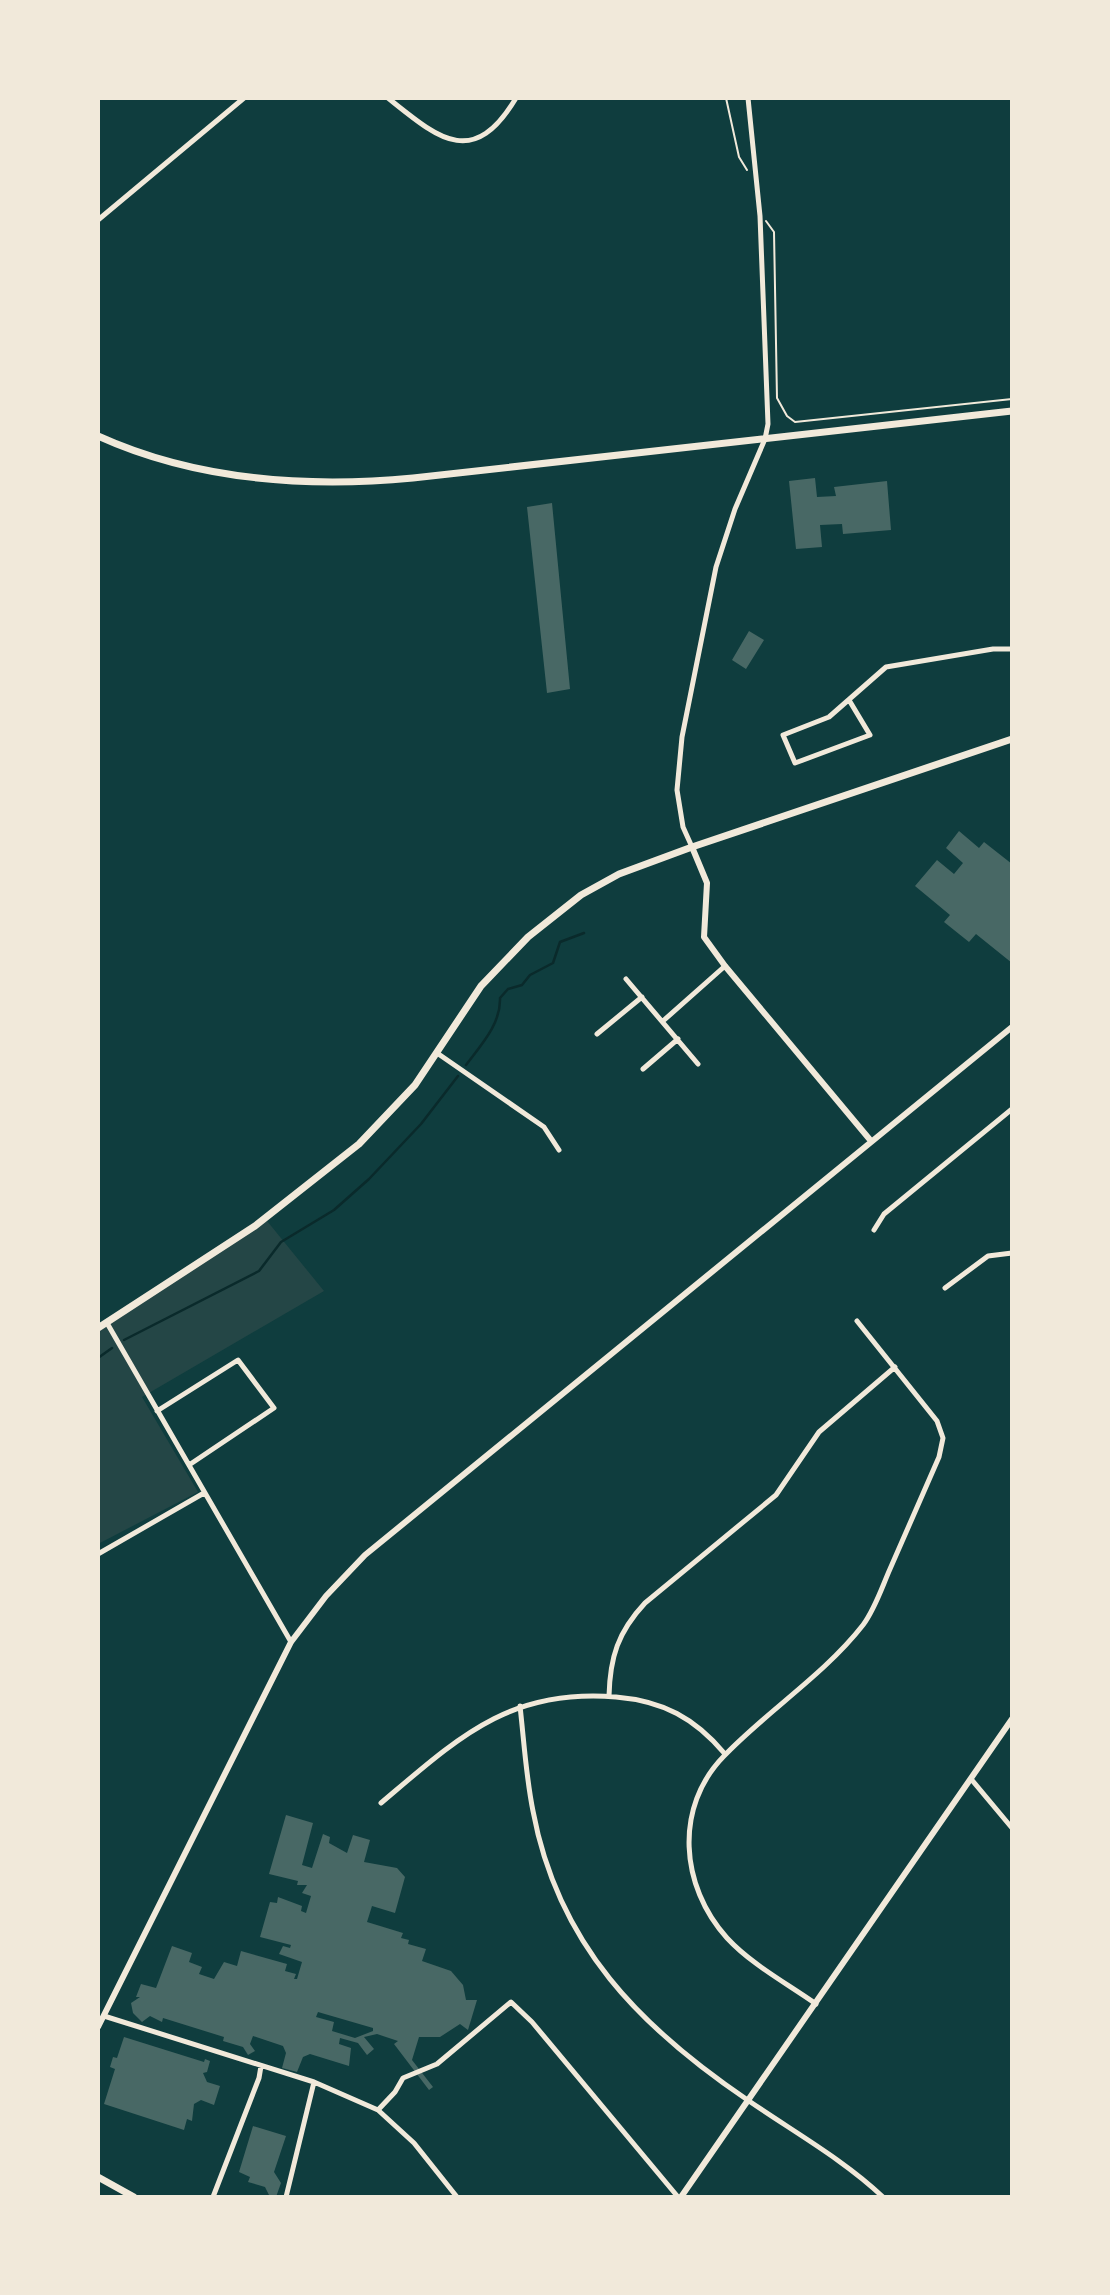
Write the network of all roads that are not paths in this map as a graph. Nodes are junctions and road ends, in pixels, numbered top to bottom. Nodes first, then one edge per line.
1 (244, 98) edge
2 (388, 98) edge
3 (516, 98) edge
4 (748, 98) edge
5 (98, 220) edge
6 (1012, 411) edge
7 (98, 436) edge
8 (765, 439) junction
9 (1012, 649) edge
10 (849, 700) junction
11 (1012, 738) edge
12 (692, 847) junction
13 (725, 966) junction
14 (626, 979) dead end
15 (642, 997) junction
16 (663, 1021) junction
17 (1012, 1027) edge
18 (597, 1034) dead end
19 (678, 1039) junction
20 (437, 1053) junction
21 (698, 1064) dead end
22 (643, 1069) dead end
23 (1012, 1109) edge
24 (871, 1142) junction
25 (559, 1150) dead end
26 (874, 1230) dead end
27 (1012, 1253) edge
28 (945, 1288) dead end
29 (857, 1321) dead end
30 (107, 1323) junction
31 (98, 1328) edge
32 (895, 1367) junction
33 (157, 1411) junction
34 (189, 1465) junction
35 (204, 1493) junction
36 (98, 1554) edge
37 (291, 1642) junction
38 (609, 1696) junction
39 (520, 1706) junction
40 (1012, 1719) edge
41 (725, 1754) junction
42 (971, 1779) junction
43 (381, 1802) dead end
44 (1012, 1828) edge
45 (816, 2004) junction
46 (104, 2016) junction
47 (98, 2027) edge
48 (261, 2066) junction
49 (314, 2082) junction
50 (749, 2101) junction
51 (378, 2110) junction
52 (98, 2177) edge
53 (134, 2197) edge
54 (213, 2197) edge
55 (286, 2197) edge
56 (457, 2197) edge
57 (680, 2197) edge
58 (883, 2197) edge

1 - 5 street
2 - 3 street
4 - 8 street
6 - 8 main road
7 - 8 main road
8 - 12 street
9 - 10 street
10 - 10 street
11 - 12 main road
12 - 13 street
12 - 20 main road
13 - 16 street
13 - 24 street
14 - 15 street
15 - 16 street
15 - 18 street
16 - 19 street
17 - 24 street
19 - 21 street
19 - 22 street
20 - 25 street
20 - 30 main road
23 - 26 street
24 - 37 street
27 - 28 street
29 - 32 street
30 - 31 main road
30 - 33 street
32 - 38 street
32 - 41 street
33 - 34 street
33 - 34 street
34 - 35 street
35 - 36 street
35 - 37 street
37 - 46 street
38 - 39 street
38 - 41 street
39 - 43 street
39 - 50 street
40 - 42 street
41 - 45 street
42 - 44 street
42 - 45 street
45 - 50 street
46 - 47 street
46 - 48 street
48 - 49 street
48 - 54 street
49 - 51 street
49 - 55 street
50 - 57 street
50 - 58 street
51 - 56 street
51 - 57 street
52 - 53 main road

